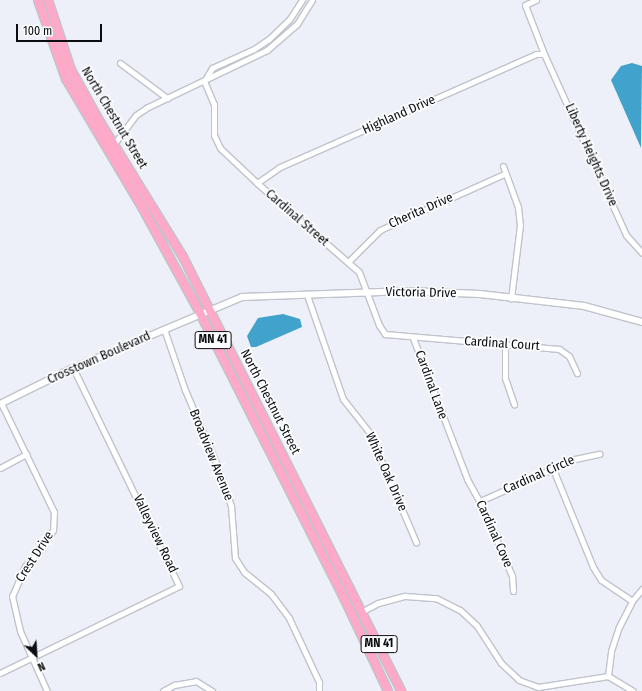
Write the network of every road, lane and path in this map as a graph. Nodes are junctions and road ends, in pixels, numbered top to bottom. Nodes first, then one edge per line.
1 (38, 0) edge
2 (48, 0) edge
3 (302, 0) edge
4 (312, 0) edge
5 (536, 0) edge
6 (524, 2) edge
7 (544, 54) junction
8 (120, 63) dead end
9 (204, 81) junction
10 (167, 98) junction
11 (114, 144) junction
12 (502, 166) dead end
13 (504, 174) junction
14 (256, 184) junction
15 (642, 253) edge
16 (348, 262) junction
17 (368, 293) junction
18 (306, 295) junction
19 (511, 298) junction
20 (209, 309) junction
21 (200, 313) junction
22 (642, 322) edge
23 (164, 329) junction
24 (413, 338) junction
25 (505, 344) junction
26 (73, 368) junction
27 (577, 373) dead end
28 (0, 404) edge
29 (514, 404) dead end
30 (26, 454) junction
31 (599, 454) dead end
32 (0, 468) edge
33 (553, 469) junction
34 (467, 479) joint
35 (480, 501) junction
36 (416, 542) dead end
37 (642, 589) edge
38 (513, 592) dead end
39 (632, 601) junction
40 (363, 611) junction
41 (31, 659) junction
42 (0, 672) edge
43 (608, 676) junction
44 (46, 691) edge
45 (163, 691) edge
46 (212, 691) edge
47 (319, 691) edge
48 (388, 691) edge
49 (401, 691) edge
50 (633, 691) edge

1 - 21 main road, North Chestnut Street / MN 41
2 - 11 main road, North Chestnut Street / MN 41
3 - 9 street
4 - 9 street
5 - 6 street
6 - 7 street, Liberty Heights Drive
7 - 14 street, Highland Drive
7 - 15 street, Liberty Heights Drive
8 - 10 street
9 - 10 street
9 - 14 street, Cardinal Street
10 - 11 street
11 - 20 main road, North Chestnut Street / MN 41
12 - 13 street
13 - 16 street, Cherita Drive
13 - 19 street
14 - 16 street, Cardinal Street
16 - 17 street, Cardinal Street
17 - 18 street, Victoria Drive
17 - 19 street, Victoria Drive
17 - 24 street, Cardinal Lane
18 - 20 street, Victoria Drive
18 - 36 street, White Oak Drive
19 - 22 street, Victoria Drive
20 - 21 street, Victoria Drive
20 - 40 main road, North Chestnut Street / MN 41
21 - 23 street, Crosstown Boulevard
21 - 48 main road, North Chestnut Street / MN 41
23 - 26 street, Crosstown Boulevard
23 - 47 street, Broadview Avenue
24 - 25 street, Cardinal Court
24 - 34 street, Cardinal Lane
25 - 27 street, Cardinal Court
25 - 29 street
26 - 28 street, Crosstown Boulevard
26 - 41 street, Valleyview Road
28 - 30 street, Crest Drive
30 - 32 street
30 - 41 street, Crest Drive
31 - 33 street, Cardinal Circle
33 - 35 street, Cardinal Circle
33 - 39 street
34 - 35 street, Cardinal Cove
35 - 38 street, Cardinal Cove
37 - 39 street
39 - 43 street
40 - 43 street
40 - 49 main road, North Chestnut Street / MN 41
41 - 42 street, Valleyview Road
41 - 44 street, Crest Drive
43 - 50 street
45 - 46 street

